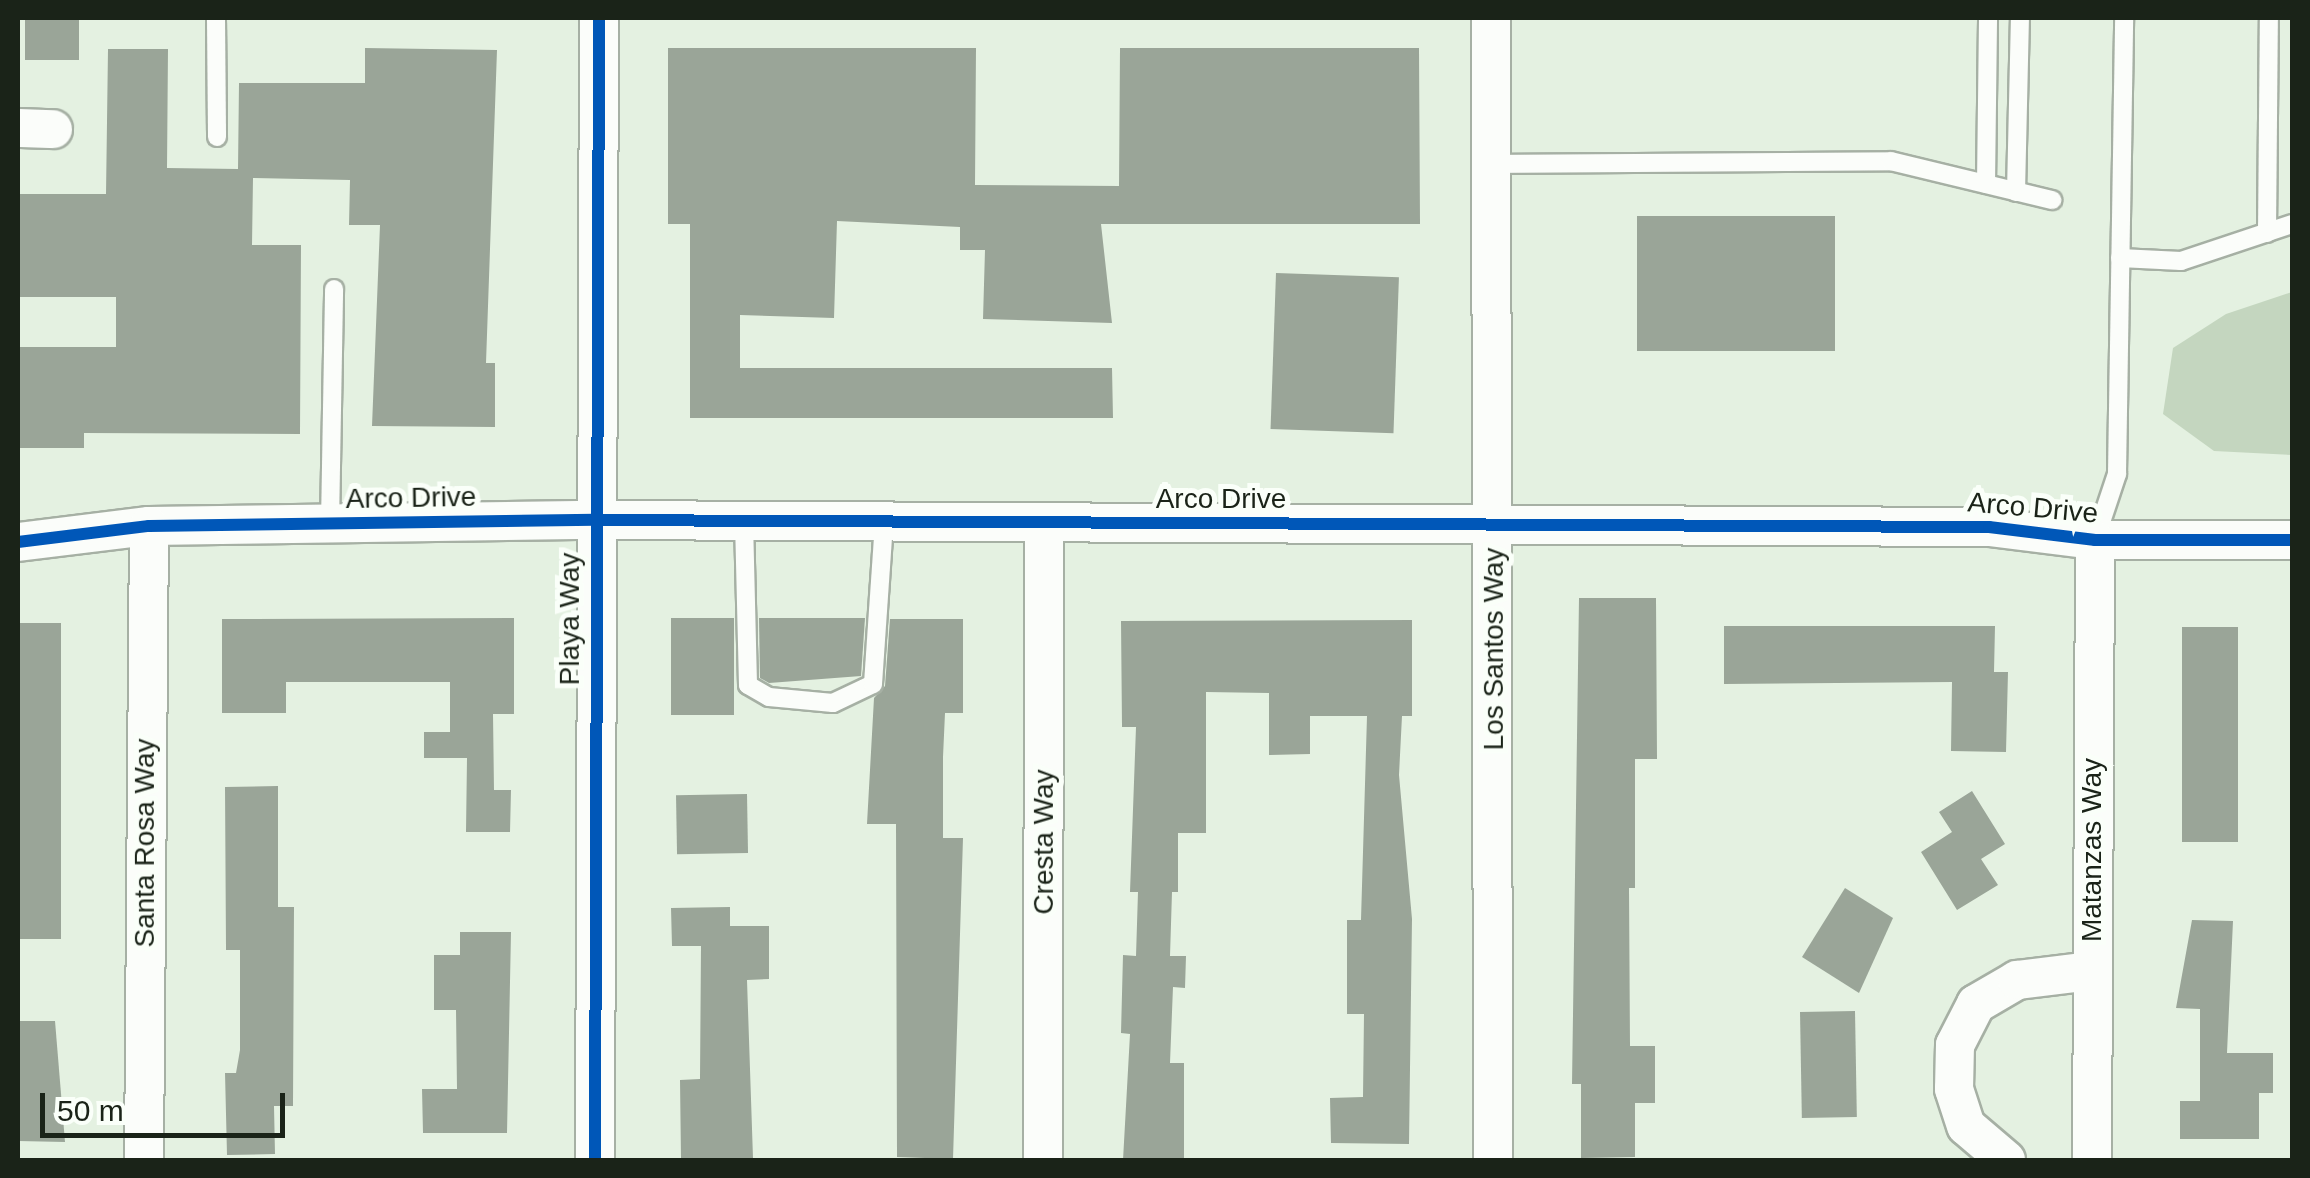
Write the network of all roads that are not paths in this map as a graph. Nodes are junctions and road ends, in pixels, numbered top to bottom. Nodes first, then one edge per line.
1 (216, 18) edge
2 (598, 18) edge
3 (1492, 18) edge
4 (1988, 18) edge
5 (2020, 18) edge
6 (2124, 18) edge
7 (2269, 18) edge
8 (217, 137) dead end
9 (1492, 164) junction
10 (1986, 184) junction
11 (2016, 192) junction
12 (2052, 200) dead end
13 (2292, 224) edge
14 (2267, 233) junction
15 (2120, 258) junction
16 (334, 288) dead end
17 (596, 520) junction
18 (744, 521) junction
19 (884, 522) junction
20 (330, 524) junction
21 (1044, 524) junction
22 (1494, 524) junction
23 (150, 526) junction
24 (2094, 540) junction
25 (2292, 540) edge
26 (18, 542) edge
27 (2092, 971) junction
28 (144, 1160) edge
29 (594, 1160) edge
30 (1043, 1160) edge
31 (1493, 1160) edge
32 (2006, 1160) edge
33 (2092, 1160) edge

1 - 8 lane
2 - 17 street, Playa Way
3 - 9 street, Los Santos Way
4 - 10 lane
5 - 11 lane
6 - 15 lane
7 - 14 lane
9 - 10 lane
9 - 22 street, Los Santos Way
10 - 11 lane
11 - 12 lane
13 - 14 lane
14 - 15 lane
15 - 24 lane
16 - 20 lane
17 - 18 street, Arco Drive
17 - 20 street, Arco Drive
17 - 29 street, Playa Way
18 - 19 street, Arco Drive
18 - 19 lane
19 - 21 street, Arco Drive
20 - 23 street, Arco Drive
21 - 22 street, Arco Drive
21 - 30 street, Cresta Way
22 - 24 street, Arco Drive
22 - 31 street, Los Santos Way
23 - 26 street, Arco Drive
23 - 28 street, Santa Rosa Way
24 - 25 street, Arco Drive
24 - 27 street, Matanzas Way
27 - 32 street
27 - 33 street, Matanzas Way

